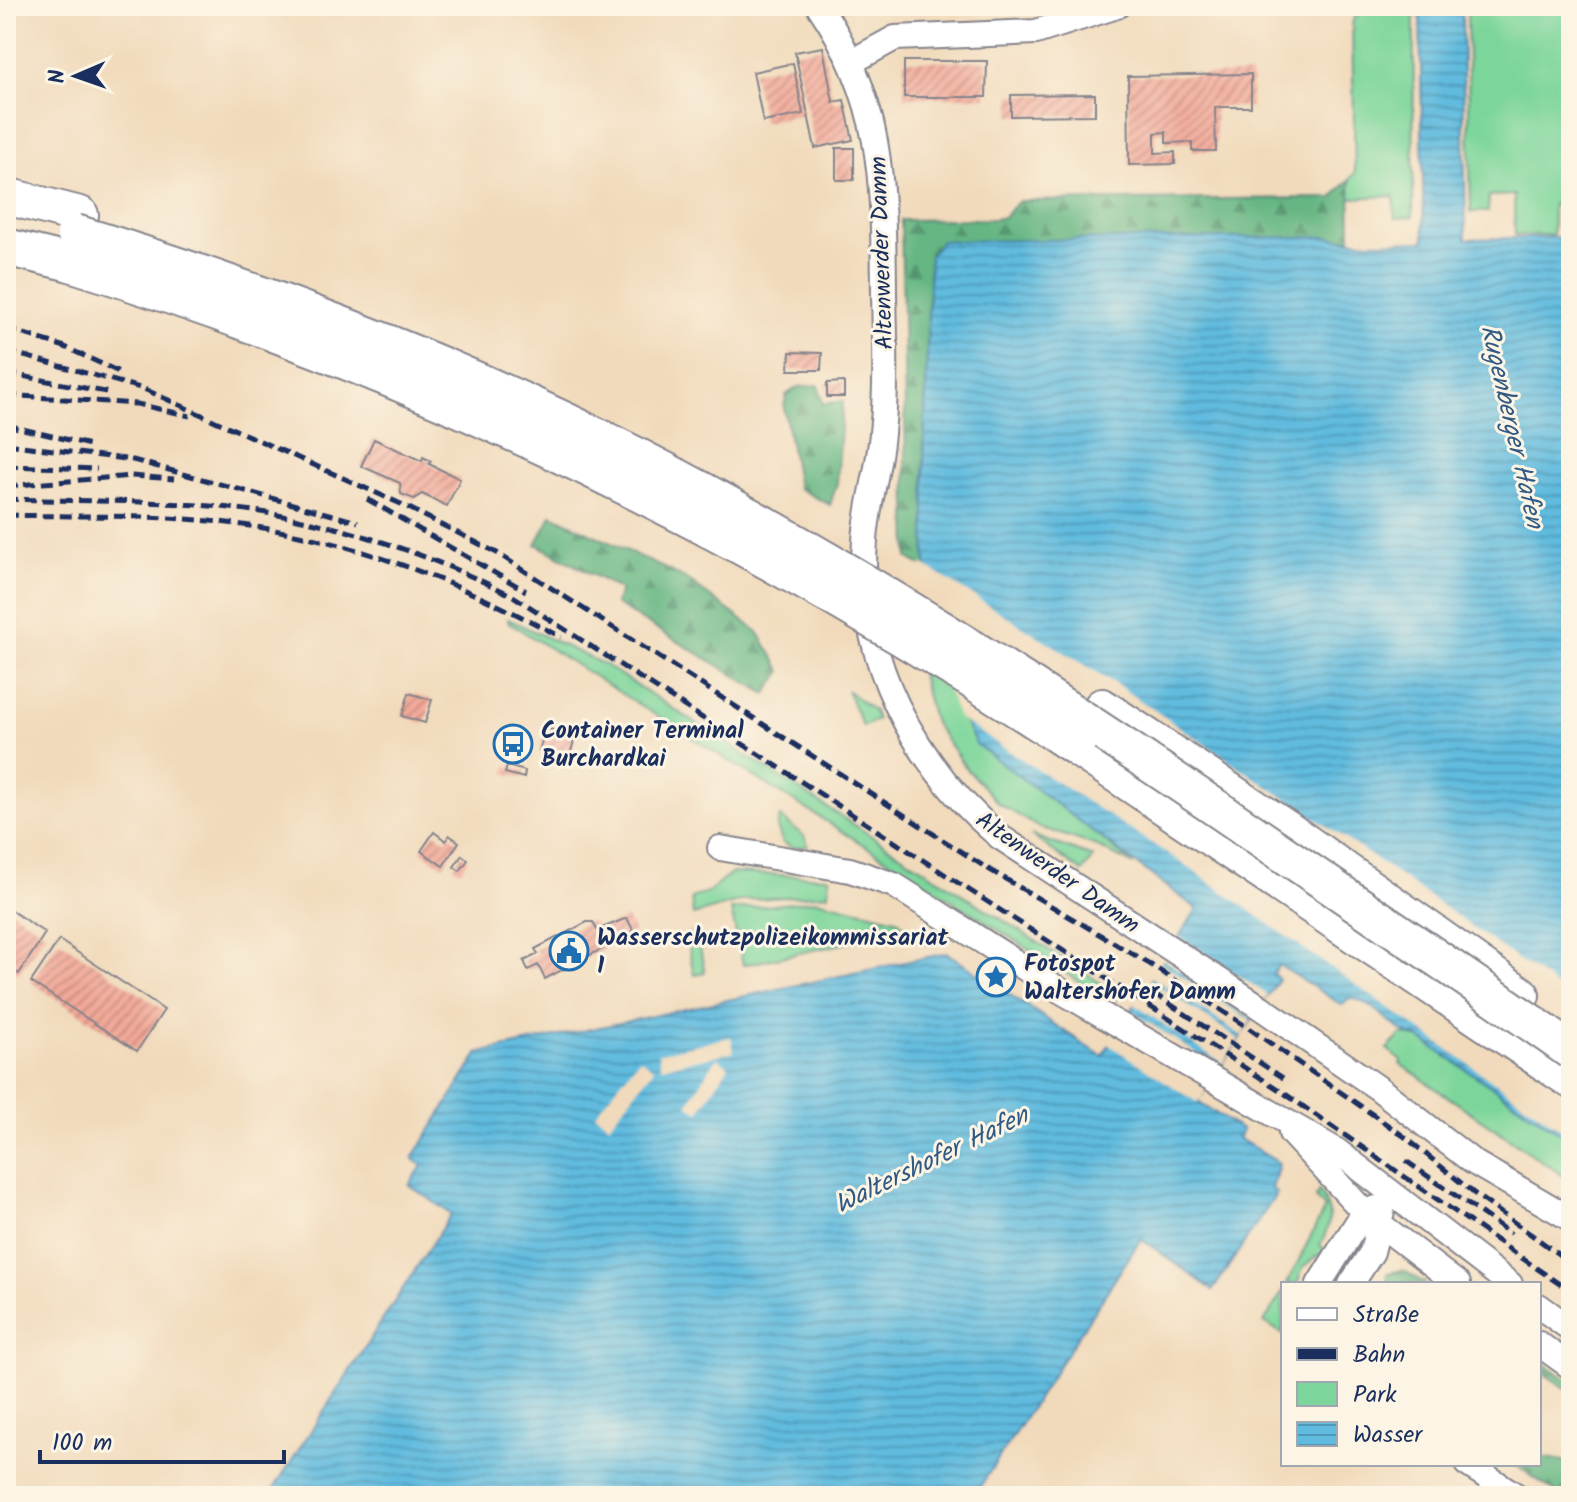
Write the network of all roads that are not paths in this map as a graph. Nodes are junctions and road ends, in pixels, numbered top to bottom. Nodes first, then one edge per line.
1 (819, 6) edge
2 (1117, 6) edge
3 (853, 61) junction
4 (6, 196) edge
5 (6, 215) edge
6 (6, 247) edge
7 (720, 848) dead end
8 (1571, 1030) edge
9 (1571, 1051) edge
10 (1571, 1080) edge
11 (1376, 1208) junction
12 (1571, 1219) edge
13 (1405, 1245) junction
14 (1357, 1275) edge
15 (1320, 1282) edge
16 (1455, 1282) edge
17 (1507, 1282) edge
18 (1541, 1307) edge
19 (1571, 1329) edge
20 (1541, 1345) edge
21 (1571, 1367) edge
22 (1470, 1466) edge
23 (1517, 1496) edge

1 - 3 street, Altenwerder Damm
2 - 3 street
3 - 12 street, Altenwerder Damm
4 - 8 highway
5 - 9 highway, bridge
6 - 10 highway, bridge
7 - 11 street
11 - 13 street
11 - 14 street
11 - 15 street
11 - 17 street
13 - 14 street
13 - 16 street
18 - 19 street
20 - 21 street
22 - 23 street

